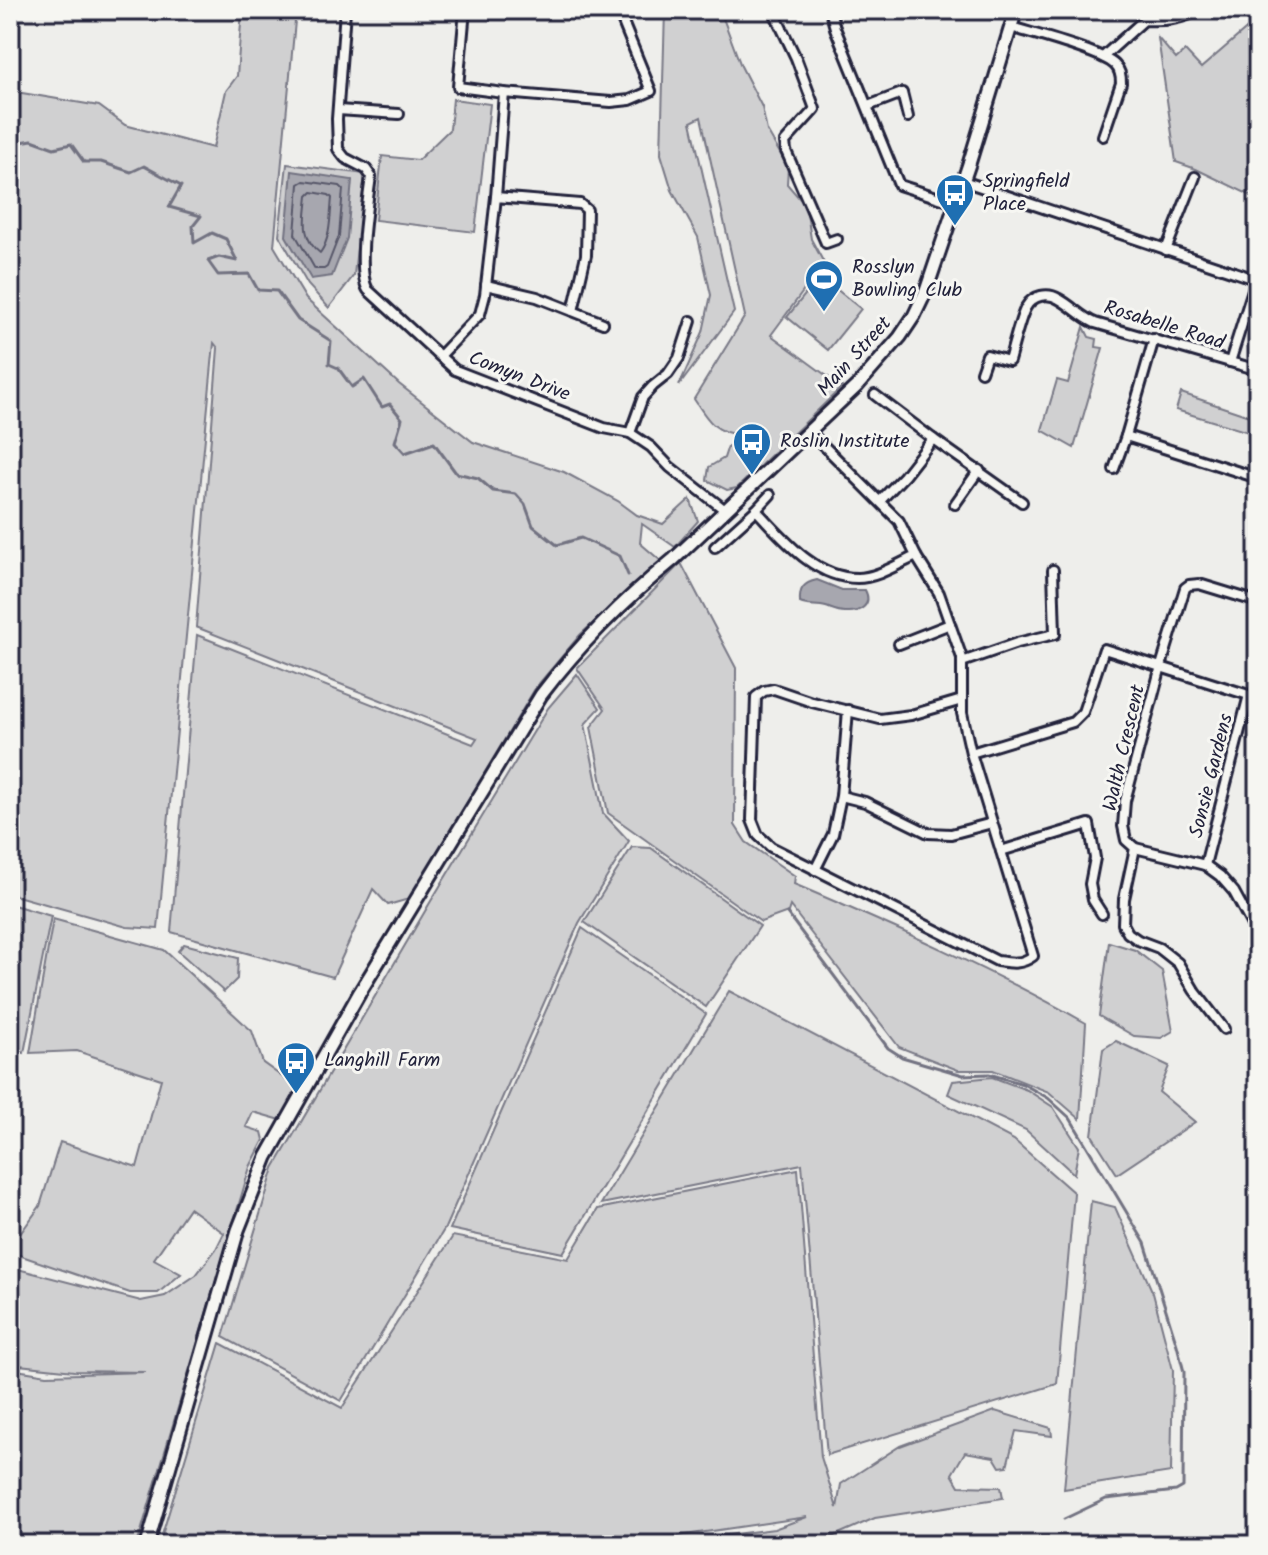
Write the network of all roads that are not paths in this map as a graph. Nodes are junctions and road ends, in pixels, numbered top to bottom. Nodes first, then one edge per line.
1 (345, 10) edge
2 (465, 10) edge
3 (618, 10) edge
4 (773, 10) edge
5 (830, 10) edge
6 (1016, 10) edge
7 (1199, 10) edge
8 (1142, 15) edge
9 (1011, 27) junction
10 (1103, 57) junction
11 (504, 93) junction
12 (868, 106) junction
13 (338, 110) junction
14 (399, 114) dead end
15 (908, 117) dead end
16 (1103, 136) dead end
17 (1195, 177) dead end
18 (963, 181) junction
19 (496, 197) junction
20 (955, 203) junction
21 (837, 239) dead end
22 (1166, 250) junction
23 (1257, 280) edge
24 (486, 285) junction
25 (573, 311) junction
26 (691, 321) dead end
27 (603, 323) dead end
28 (1154, 339) junction
29 (440, 356) junction
30 (1230, 362) junction
31 (1258, 370) edge
32 (981, 372) dead end
33 (875, 395) dead end
34 (809, 431) junction
35 (630, 433) junction
36 (1126, 436) junction
37 (933, 439) junction
38 (1114, 469) dead end
39 (979, 470) junction
40 (1258, 478) edge
41 (770, 495) dead end
42 (880, 501) junction
43 (1022, 502) dead end
44 (955, 504) dead end
45 (725, 510) junction
46 (756, 510) junction
47 (715, 547) dead end
48 (916, 556) junction
49 (1053, 570) dead end
50 (1258, 602) edge
51 (950, 624) junction
52 (899, 644) dead end
53 (962, 662) junction
54 (1161, 666) junction
55 (1253, 697) edge
56 (962, 700) junction
57 (848, 710) junction
58 (971, 753) junction
59 (841, 796) junction
60 (992, 823) junction
61 (1135, 848) junction
62 (1001, 851) junction
63 (1205, 865) junction
64 (815, 870) junction
65 (1102, 914) dead end
66 (1258, 936) edge
67 (1224, 1029) dead end
68 (147, 1545) edge

1 - 13 street
2 - 11 street
3 - 11 street
4 - 21 street
5 - 12 street
6 - 9 main road, Main Street
7 - 8 street
8 - 10 street
9 - 10 street
9 - 18 main road, Main Street
10 - 16 street
11 - 19 street
12 - 15 street
12 - 20 street
13 - 14 street
13 - 29 street, Comyn Drive
17 - 22 street
18 - 20 main road, Main Street
18 - 22 street
19 - 24 street
19 - 25 street
20 - 34 main road, Main Street
22 - 23 street
23 - 30 street
24 - 25 street
24 - 29 street
25 - 27 street
26 - 35 street
28 - 30 street, Rosabelle Road
28 - 32 street, Rosabelle Road
28 - 36 street
29 - 35 street, Comyn Drive
30 - 31 street, Rosabelle Road
33 - 37 street
34 - 42 street
34 - 45 main road, Main Street
35 - 45 street, Comyn Drive
36 - 38 street
36 - 40 street
37 - 39 street
37 - 42 street
39 - 43 street
39 - 44 street
41 - 46 street
42 - 48 street
45 - 68 main road, Main Street
46 - 47 street
46 - 48 street
48 - 51 street
49 - 53 street
50 - 54 street, Walth Crescent
51 - 52 street
51 - 53 street
53 - 56 street
54 - 55 street
54 - 58 street
54 - 61 street, Walth Crescent
55 - 63 street, Sonsie Gardens
56 - 57 street
56 - 58 street
57 - 59 street
57 - 64 street
58 - 60 street
59 - 60 street
59 - 64 street
60 - 62 street
61 - 63 street, Sonsie Gardens
61 - 67 street, Walth Crescent
62 - 64 street
62 - 65 street
63 - 66 street, Sonsie Gardens

